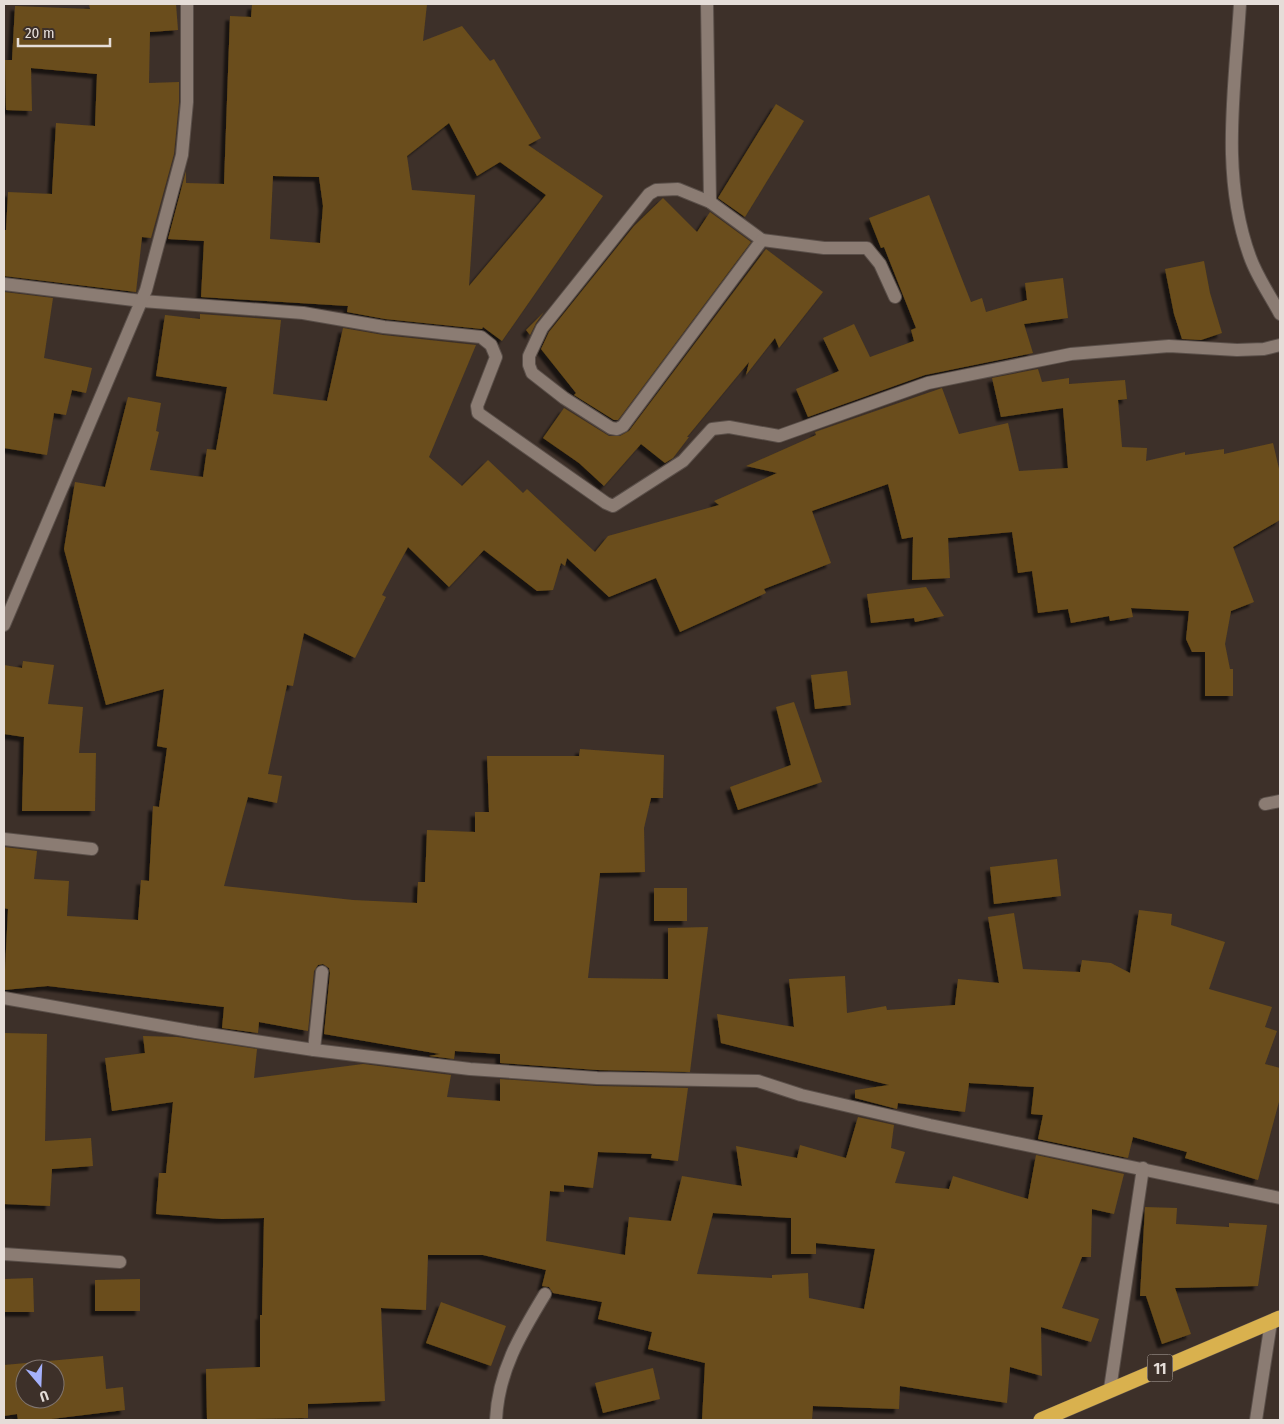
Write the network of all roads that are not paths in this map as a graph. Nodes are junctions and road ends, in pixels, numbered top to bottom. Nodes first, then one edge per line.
1 (187, 4) edge
2 (707, 4) edge
3 (1240, 4) edge
4 (710, 202) junction
5 (762, 240) junction
6 (4, 284) edge
7 (895, 297) dead end
8 (142, 301) junction
9 (1280, 314) edge
10 (1280, 345) edge
11 (4, 625) edge
12 (1280, 801) edge
13 (1265, 804) dead end
14 (4, 839) edge
15 (92, 849) dead end
16 (322, 972) dead end
17 (4, 998) edge
18 (314, 1050) junction
19 (1143, 1168) junction
20 (1280, 1198) edge
21 (4, 1254) edge
22 (120, 1262) dead end
23 (545, 1294) dead end
24 (1276, 1320) edge
25 (1110, 1389) junction
26 (496, 1420) edge
27 (1041, 1420) edge
28 (1256, 1420) edge

1 - 8 street
2 - 4 street
3 - 9 street
4 - 5 street
4 - 5 street
5 - 7 street
6 - 8 street
8 - 10 street
8 - 11 street
12 - 13 street
14 - 15 street
16 - 18 street
17 - 18 street
18 - 19 street
19 - 20 street
19 - 25 street
21 - 22 street
23 - 26 street
24 - 25 highway, 11
24 - 28 street
25 - 27 highway, 11

